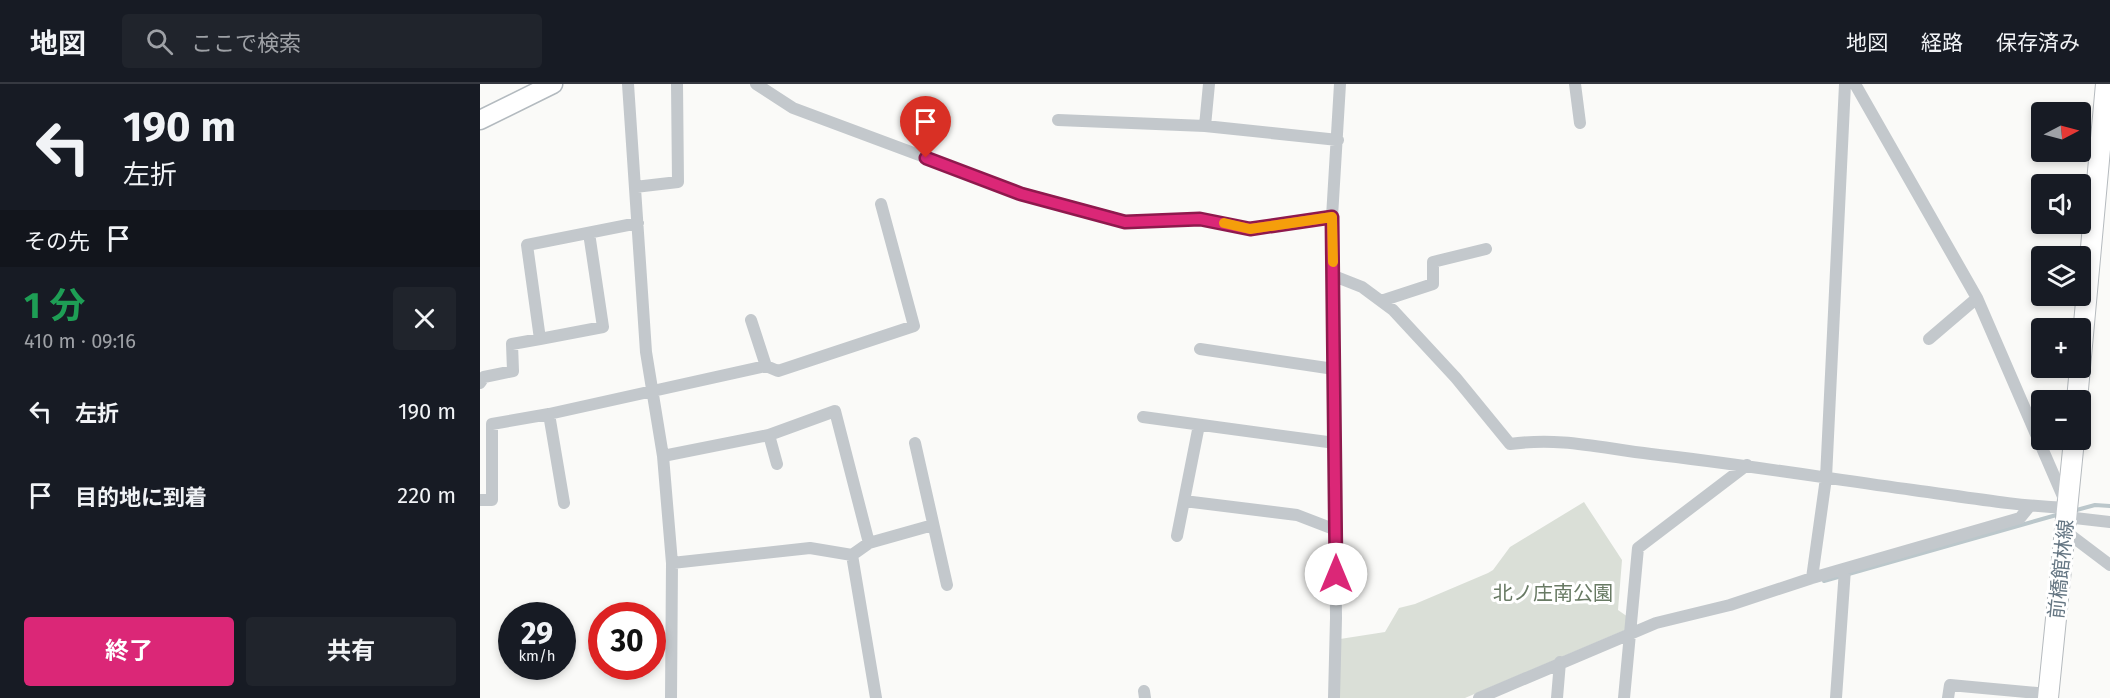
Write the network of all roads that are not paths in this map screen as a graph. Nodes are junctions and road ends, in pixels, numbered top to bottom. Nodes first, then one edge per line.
1 (553, 84) edge
2 (628, 84) edge
3 (677, 84) edge
4 (756, 84) edge
5 (1209, 84) edge
6 (1340, 84) edge
7 (1575, 84) edge
8 (1845, 84) edge
9 (1855, 84) edge
10 (2106, 84) edge
11 (480, 120) edge
12 (1058, 120) dead end
13 (1580, 123) dead end
14 (1205, 126) junction
15 (1338, 140) junction
16 (635, 187) junction
17 (2103, 200) edge
18 (881, 204) dead end
19 (1332, 217) junction
20 (638, 223) junction
21 (589, 232) junction
22 (1486, 249) dead end
23 (1334, 276) junction
24 (1977, 298) junction
25 (1381, 301) junction
26 (751, 320) dead end
27 (540, 339) junction
28 (1929, 339) dead end
29 (1200, 349) dead end
30 (766, 366) junction
31 (1334, 369) junction
32 (480, 383) edge
33 (2079, 390) edge
34 (652, 391) junction
35 (549, 414) junction
36 (1143, 417) dead end
37 (1199, 424) junction
38 (769, 435) junction
39 (915, 442) dead end
40 (1335, 443) junction
41 (2073, 450) edge
42 (663, 456) junction
43 (777, 464) dead end
44 (1747, 465) junction
45 (1826, 478) junction
46 (480, 500) edge
47 (1184, 501) junction
48 (564, 503) dead end
49 (2029, 507) junction
50 (2066, 519) junction
51 (2110, 522) edge
52 (933, 525) junction
53 (1336, 530) junction
54 (1177, 536) dead end
55 (869, 543) junction
56 (852, 555) junction
57 (672, 563) junction
58 (2110, 565) edge
59 (1845, 569) junction
60 (1812, 578) junction
61 (947, 585) dead end
62 (1630, 634) junction
63 (1560, 662) junction
64 (2048, 696) edge
65 (671, 698) edge
66 (876, 698) edge
67 (1334, 698) edge
68 (1479, 698) edge
69 (1557, 698) edge
70 (1624, 698) edge
71 (1836, 698) edge
72 (1948, 698) edge

1 - 11 street
2 - 16 street
3 - 16 street
4 - 19 street
5 - 14 street
6 - 15 street
7 - 13 street
8 - 45 street
9 - 24 street
10 - 17 main road
12 - 14 street
14 - 15 street
15 - 19 street
16 - 20 street
17 - 33 main road
18 - 30 street
19 - 23 street
20 - 21 street
20 - 34 street
21 - 27 street
21 - 27 street
22 - 25 street
23 - 25 street
23 - 31 street
24 - 28 street
24 - 50 street
25 - 44 street
26 - 30 street
27 - 32 street
29 - 31 street
30 - 34 street
31 - 40 street
34 - 35 street
34 - 42 street
35 - 46 street
35 - 48 street
36 - 37 street
37 - 40 street
37 - 47 street
38 - 42 street
38 - 43 street
38 - 55 street
39 - 52 street
40 - 53 street
41 - 50 main road, 前橋館林線
42 - 57 street
44 - 45 street
44 - 62 street
45 - 49 street
45 - 60 street
47 - 53 street
47 - 54 street
49 - 50 street
49 - 59 street
50 - 51 street
50 - 58 street
50 - 64 main road, 前橋館林線
52 - 55 street
52 - 61 street
53 - 67 street
55 - 56 street
56 - 57 street
56 - 66 street
57 - 65 street
59 - 60 street
59 - 71 street
60 - 62 street
62 - 63 street
62 - 70 street
63 - 68 street
63 - 69 street
64 - 72 street

